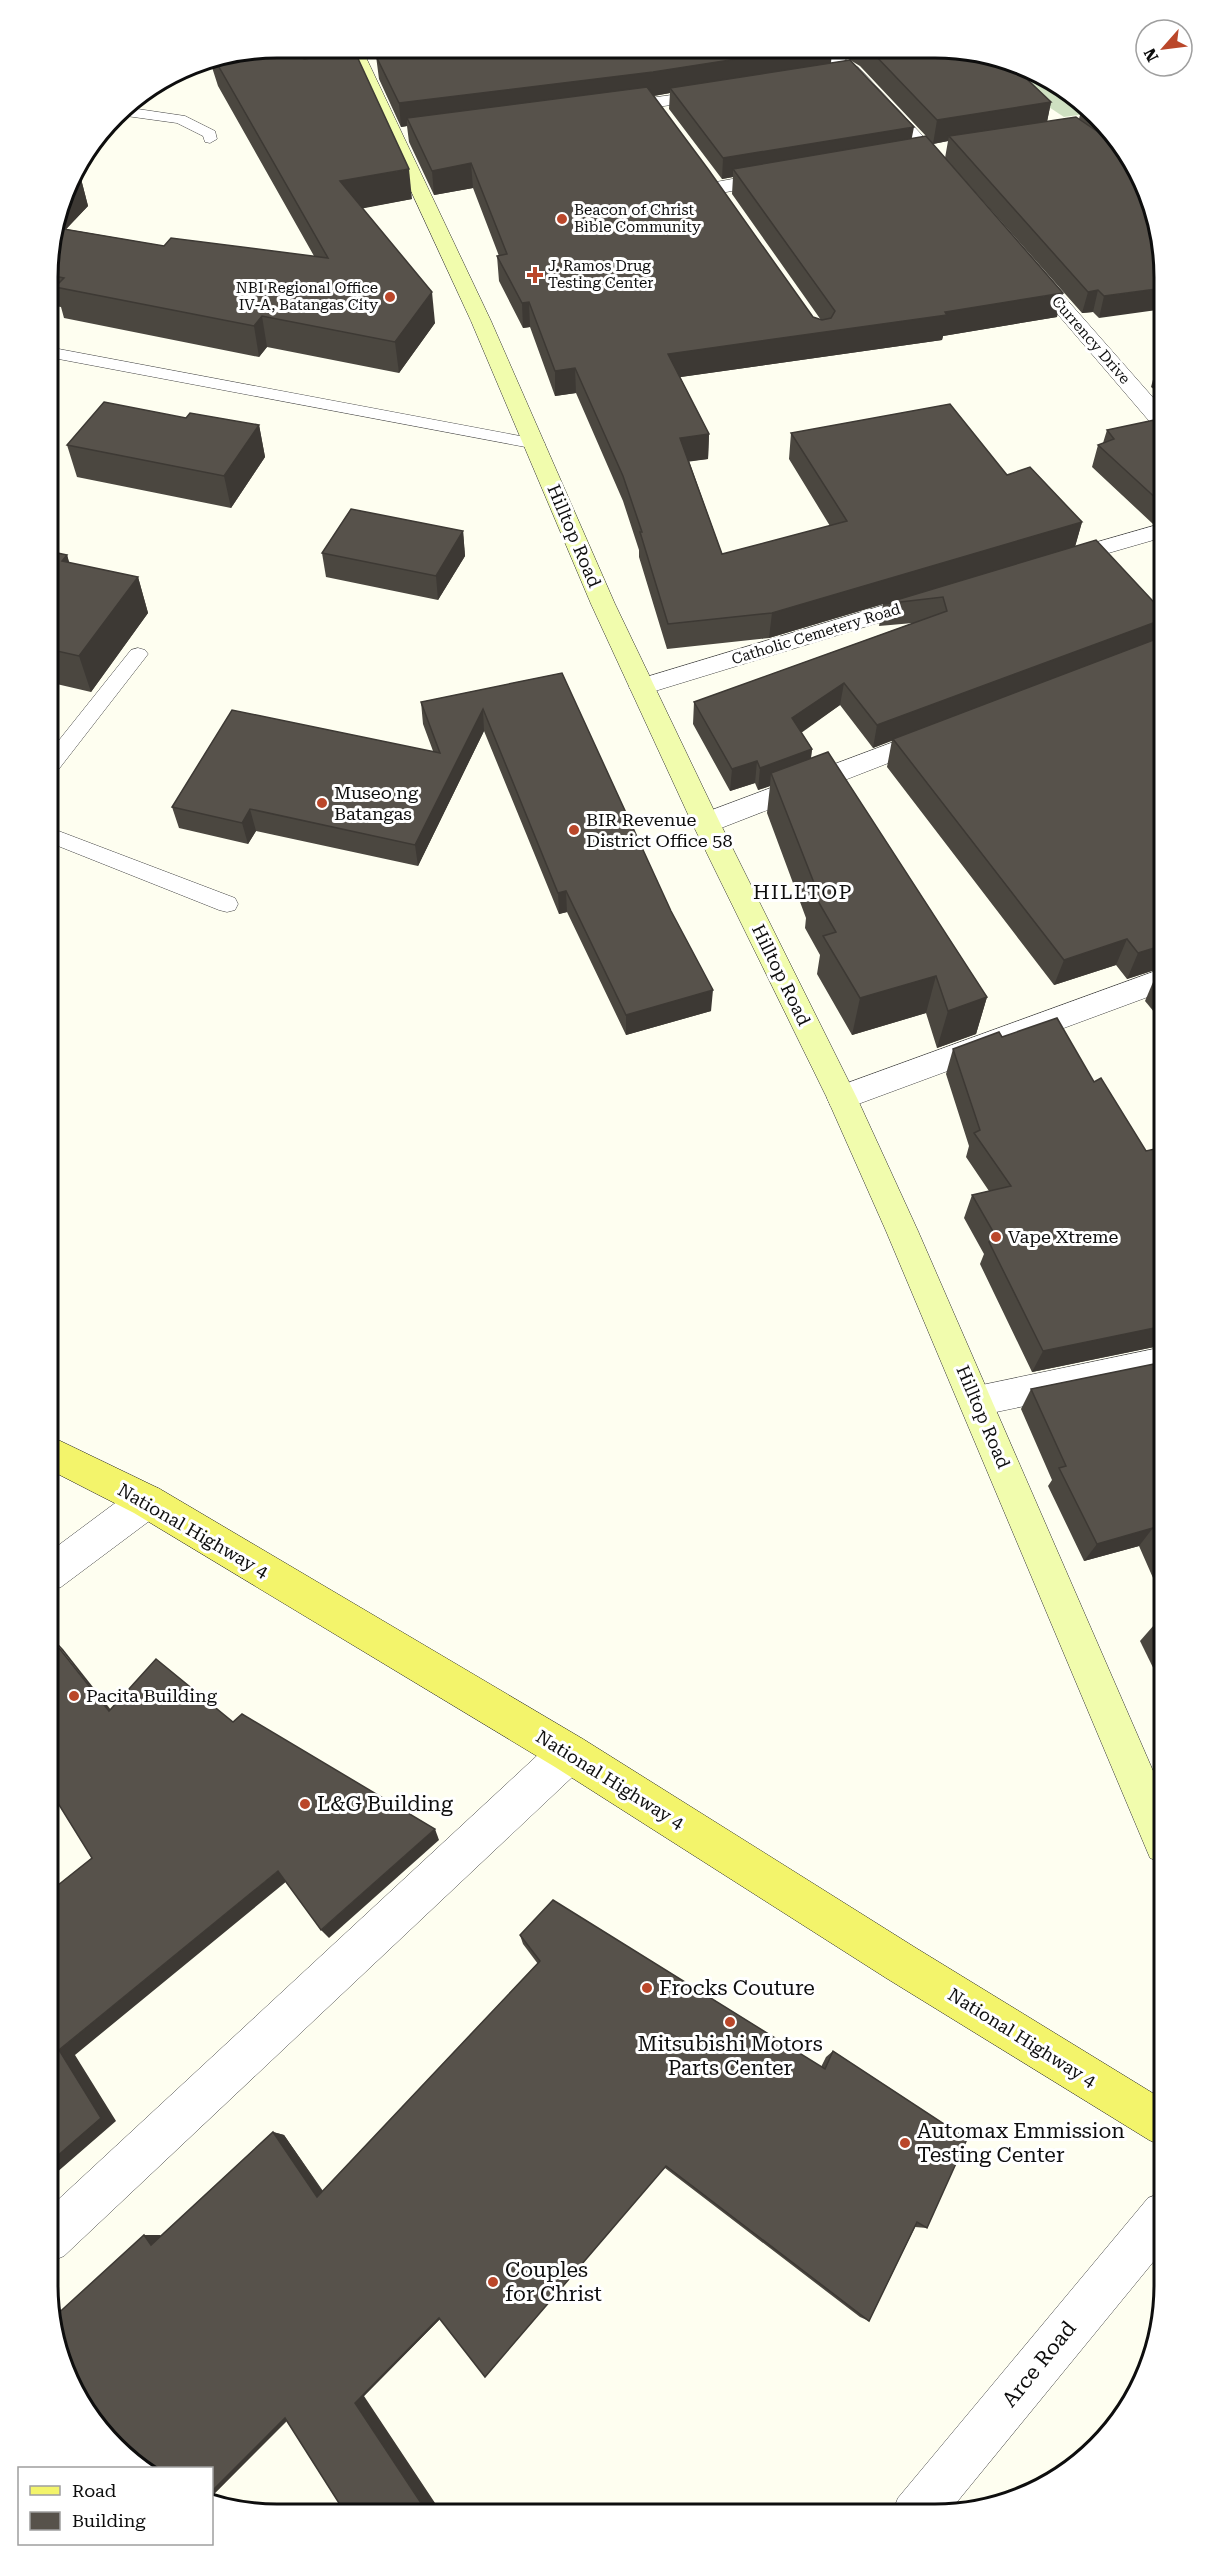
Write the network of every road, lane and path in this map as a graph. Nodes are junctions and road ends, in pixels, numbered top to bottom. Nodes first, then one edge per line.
1 (359, 58) edge
2 (830, 58) edge
3 (853, 72) junction
4 (830, 76) edge
5 (736, 90) edge
6 (653, 103) junction
7 (595, 111) edge
8 (133, 113) edge
9 (667, 122) edge
10 (210, 139) dead end
11 (951, 148) edge
12 (928, 152) junction
13 (904, 156) edge
14 (702, 169) edge
15 (799, 174) edge
16 (958, 187) edge
17 (716, 188) junction
18 (729, 206) edge
19 (1019, 257) edge
20 (58, 354) edge
21 (1154, 412) edge
22 (536, 444) junction
23 (1154, 533) edge
24 (1039, 566) edge
25 (948, 594) edge
26 (138, 654) dead end
27 (642, 687) junction
28 (949, 730) edge
29 (58, 756) edge
30 (706, 823) junction
31 (58, 838) edge
32 (226, 904) dead end
33 (1154, 983) edge
34 (842, 1098) junction
35 (1154, 1364) edge
36 (977, 1401) junction
37 (58, 1456) edge
38 (147, 1502) junction
39 (58, 1568) edge
40 (569, 1753) junction
41 (1154, 1820) edge
42 (1154, 2119) edge
43 (1154, 2226) edge
44 (58, 2231) edge
45 (924, 2504) edge

1 - 22 street, Hilltop Road
2 - 3 street
3 - 4 street
3 - 12 street
5 - 6 street
6 - 7 street
6 - 9 street
8 - 10 lane
11 - 12 street
12 - 13 street
12 - 16 street
14 - 17 street
15 - 17 street
17 - 18 street
19 - 21 street, Currency Drive
20 - 22 lane
22 - 27 street, Hilltop Road
23 - 24 street
25 - 27 street, Catholic Cemetery Road
26 - 29 lane
27 - 30 street, Hilltop Road
28 - 30 street
30 - 34 street, Hilltop Road
31 - 32 lane
33 - 34 street
34 - 36 street, Hilltop Road
35 - 36 street
36 - 41 street, Hilltop Road
37 - 38 main road, National Highway 4
38 - 39 street
38 - 40 main road, National Highway 4
40 - 42 main road, National Highway 4
40 - 44 street
43 - 45 street, Arce Road

